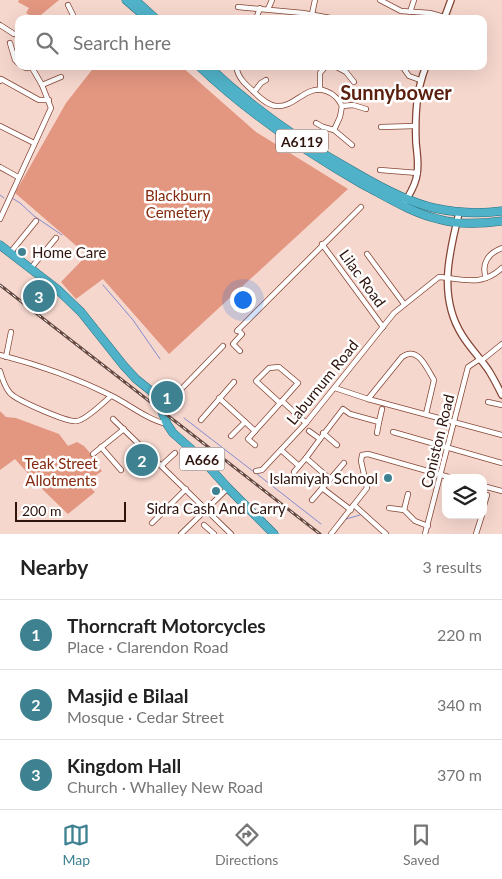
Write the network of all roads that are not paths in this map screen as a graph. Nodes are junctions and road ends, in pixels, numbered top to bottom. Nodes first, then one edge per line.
1 (126, 0) edge
2 (135, 0) edge
3 (272, 0) edge
4 (314, 0) edge
5 (380, 0) edge
6 (414, 0) edge
7 (451, 0) edge
8 (68, 5) dead end
9 (238, 6) dead end
10 (260, 8) junction
11 (268, 10) junction
12 (410, 12) junction
13 (312, 14) junction
14 (73, 15) edge
15 (143, 15) edge
16 (152, 15) edge
17 (257, 15) edge
18 (317, 15) edge
19 (436, 15) edge
20 (445, 15) edge
21 (0, 25) edge
22 (14, 34) dead end
23 (10, 43) dead end
24 (15, 60) edge
25 (34, 70) edge
26 (203, 70) edge
27 (213, 70) edge
28 (237, 70) edge
29 (323, 70) edge
30 (343, 70) edge
31 (405, 70) edge
32 (424, 70) edge
33 (61, 77) dead end
34 (266, 80) dead end
35 (420, 80) junction
36 (0, 81) edge
37 (355, 82) dead end
38 (42, 85) junction
39 (320, 89) junction
40 (254, 92) junction
41 (49, 100) junction
42 (342, 106) junction
43 (366, 109) dead end
44 (316, 123) dead end
45 (0, 126) edge
46 (415, 126) junction
47 (381, 127) dead end
48 (334, 130) junction
49 (34, 143) junction
50 (352, 145) dead end
51 (0, 167) edge
52 (380, 170) dead end
53 (418, 173) junction
54 (18, 176) junction
55 (407, 199) junction
56 (361, 207) dead end
57 (403, 207) junction
58 (502, 211) edge
59 (459, 213) junction
60 (0, 219) edge
61 (36, 221) dead end
62 (502, 221) edge
63 (457, 223) junction
64 (56, 238) dead end
65 (322, 244) junction
66 (0, 245) edge
67 (502, 248) edge
68 (10, 253) junction
69 (368, 254) dead end
70 (31, 268) junction
71 (502, 268) edge
72 (447, 278) junction
73 (486, 278) junction
74 (404, 304) junction
75 (383, 327) junction
76 (11, 332) dead end
77 (502, 344) edge
78 (223, 346) dead end
79 (240, 351) dead end
80 (0, 355) edge
81 (6, 357) junction
82 (480, 360) junction
83 (0, 371) edge
84 (234, 382) dead end
85 (499, 383) edge
86 (335, 388) junction
87 (502, 395) edge
88 (111, 396) junction
89 (219, 398) junction
90 (368, 398) junction
91 (281, 402) junction
92 (488, 402) dead end
93 (502, 405) edge
94 (162, 409) junction
95 (382, 409) dead end
96 (426, 414) junction
97 (113, 419) dead end
98 (201, 420) dead end
99 (245, 422) junction
100 (379, 422) junction
101 (454, 422) junction
102 (306, 423) junction
103 (167, 424) junction
104 (124, 430) junction
105 (255, 431) junction
106 (309, 431) dead end
107 (393, 432) dead end
108 (323, 433) junction
109 (377, 433) dead end
110 (502, 435) edge
111 (231, 436) dead end
112 (320, 439) junction
113 (254, 445) dead end
114 (337, 445) dead end
115 (101, 447) junction
116 (448, 448) junction
117 (281, 450) junction
118 (175, 453) dead end
119 (93, 454) dead end
120 (306, 458) junction
121 (344, 463) dead end
122 (502, 463) edge
123 (162, 465) junction
124 (299, 466) junction
125 (121, 470) dead end
126 (256, 471) dead end
127 (294, 472) dead end
128 (441, 475) junction
129 (330, 479) junction
130 (487, 487) edge
131 (228, 488) junction
132 (322, 488) junction
133 (186, 489) junction
134 (502, 491) edge
135 (408, 494) dead end
136 (312, 500) dead end
137 (354, 506) junction
138 (389, 508) dead end
139 (206, 509) junction
140 (351, 510) junction
141 (404, 510) junction
142 (481, 519) edge
143 (152, 522) dead end
144 (204, 525) dead end
145 (428, 526) junction
146 (226, 529) junction
147 (209, 530) junction
148 (181, 534) edge
149 (205, 534) edge
150 (214, 534) edge
151 (221, 534) edge
152 (231, 534) edge
153 (274, 534) edge
154 (332, 534) edge
155 (386, 534) edge
156 (426, 534) edge
157 (476, 534) edge

1 - 15 highway
2 - 16 highway
3 - 11 street
4 - 13 street
5 - 12 street
6 - 12 street
7 - 20 street
8 - 14 street
9 - 10 street
10 - 11 street
10 - 17 street
11 - 13 street
12 - 19 street
13 - 18 street
21 - 22 street
23 - 24 street
25 - 38 street
26 - 57 highway, A6119
27 - 55 highway, A6119
28 - 40 street
29 - 39 street
30 - 37 street
31 - 35 street
32 - 35 street
33 - 38 street
34 - 40 street
35 - 46 street
36 - 41 street
38 - 41 street
39 - 40 street
39 - 42 street
41 - 49 street
42 - 43 street
42 - 48 street
44 - 48 street
45 - 49 street
46 - 47 street
46 - 53 street
48 - 50 street
49 - 54 street
51 - 54 street
52 - 53 street
53 - 55 street
54 - 60 street
55 - 57 street
55 - 59 highway, A6119
56 - 65 street
57 - 63 highway, A6119
58 - 59 highway, A6119
59 - 63 street
61 - 68 street
62 - 63 highway, A6119
63 - 72 street
64 - 70 street
65 - 75 street, Lilac Road
65 - 79 street
66 - 68 highway, A666
67 - 73 street
68 - 70 highway, A666
69 - 74 street
70 - 94 highway, A666
71 - 73 street
72 - 73 street
72 - 74 street, Laburnum Road
72 - 82 street
74 - 75 street, Laburnum Road
75 - 86 street, Laburnum Road
76 - 81 street
77 - 82 street, Coniston Road
78 - 94 street
80 - 81 street
81 - 88 street
82 - 85 street
82 - 101 street, Coniston Road
83 - 88 street
84 - 89 street
85 - 87 street
86 - 90 street
86 - 102 street, Laburnum Road
88 - 103 street
89 - 98 street
89 - 99 street
90 - 96 street
90 - 96 street
91 - 91 street
91 - 102 street
91 - 105 street
92 - 93 street
94 - 103 highway, A666
95 - 100 street
96 - 101 street
97 - 104 street
99 - 105 street
99 - 111 street
100 - 108 street
100 - 109 street
101 - 110 street
101 - 116 street, Coniston Road
102 - 117 street, Laburnum Road
103 - 131 highway, A666
104 - 115 street
104 - 123 street
105 - 113 street
106 - 112 street
107 - 116 street
108 - 112 street
108 - 114 street
112 - 120 street
115 - 119 street
115 - 125 street
116 - 122 street
116 - 128 street, Coniston Road
117 - 124 street
117 - 126 street, Laburnum Road
118 - 123 street
120 - 124 street
120 - 129 street
121 - 129 street
123 - 133 street
124 - 127 street
128 - 137 street
128 - 145 street, Coniston Road
129 - 132 street
130 - 134 street
131 - 139 street
131 - 153 highway, A666
132 - 136 street
132 - 140 street
133 - 139 street
133 - 143 street
135 - 141 street
137 - 140 street
137 - 155 street
138 - 141 street
139 - 146 street
139 - 148 street
140 - 154 street
141 - 145 street
142 - 157 street
144 - 147 street
145 - 156 street, Coniston Road
146 - 151 street
146 - 152 street
147 - 149 street
147 - 150 street

